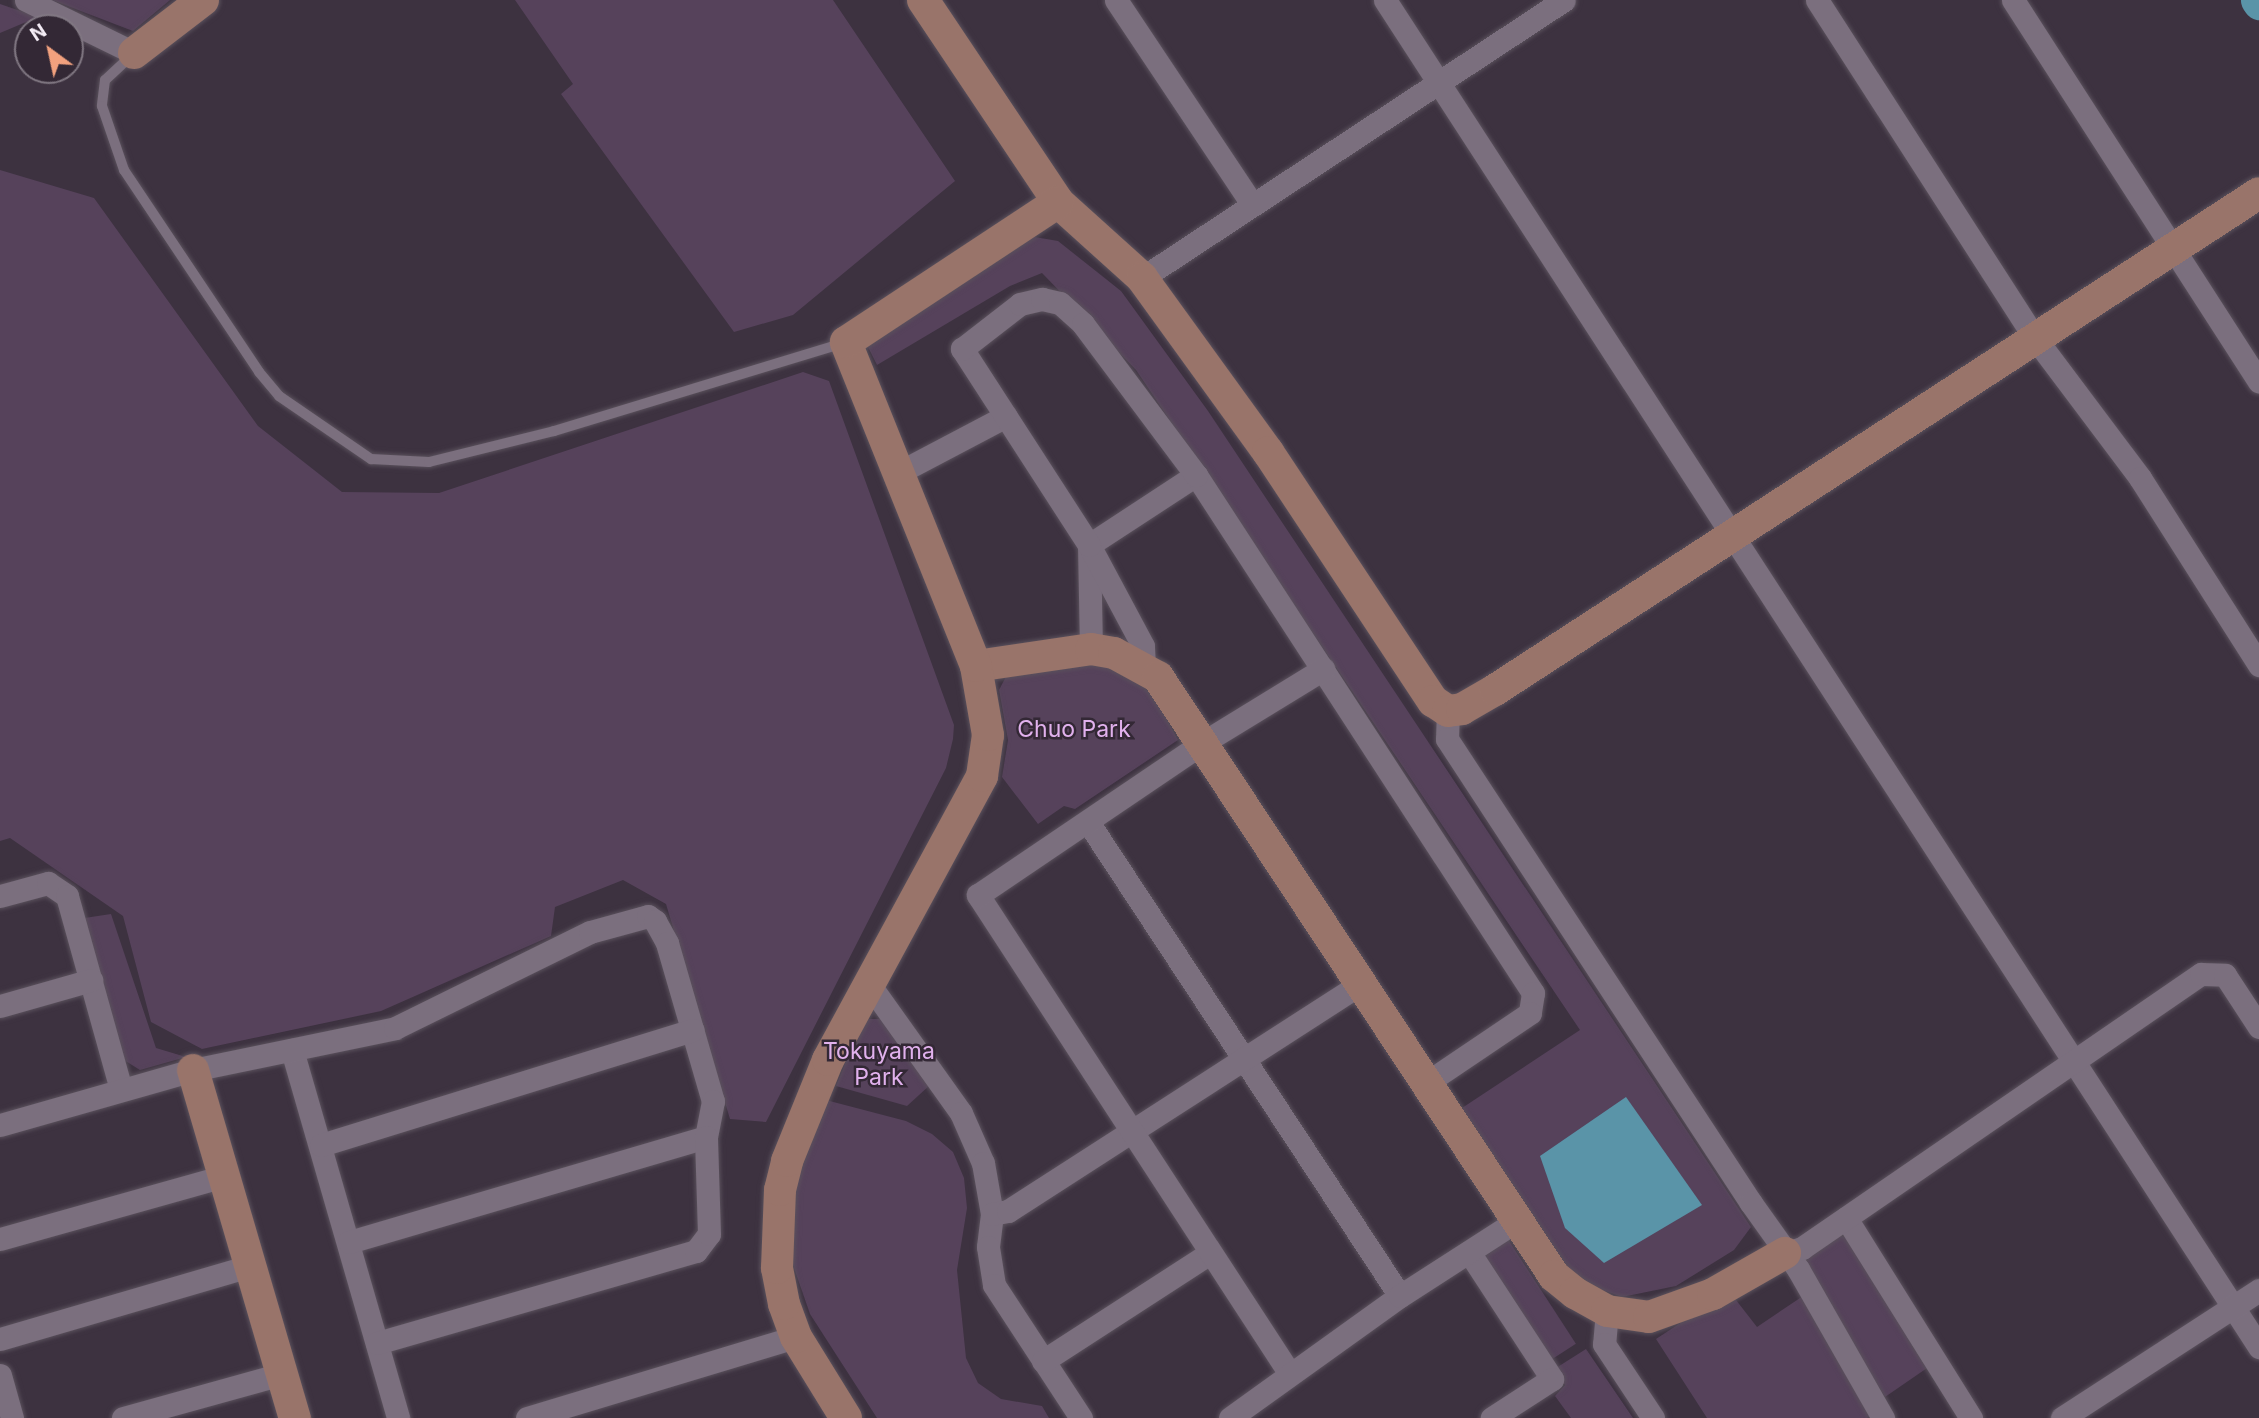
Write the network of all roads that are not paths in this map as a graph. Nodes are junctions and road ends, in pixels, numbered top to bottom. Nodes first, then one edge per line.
1 (26, 0) edge
2 (203, 0) edge
3 (923, 0) edge
4 (1116, 0) edge
5 (1385, 0) edge
6 (1564, 0) edge
7 (1817, 0) edge
8 (2013, 0) edge
9 (134, 53) junction
10 (1438, 82) junction
11 (2259, 193) edge
12 (1058, 202) junction
13 (1251, 204) junction
14 (2173, 248) junction
15 (1142, 278) junction
16 (2035, 338) junction
17 (846, 342) junction
18 (2259, 382) edge
19 (1006, 416) junction
20 (896, 474) junction
21 (1196, 475) junction
22 (1730, 537) junction
23 (1089, 545) junction
24 (1091, 649) junction
25 (2259, 665) edge
26 (976, 666) junction
27 (1144, 666) junction
28 (1323, 669) junction
29 (1448, 711) junction
30 (1204, 742) junction
31 (1088, 821) junction
32 (0, 897) edge
33 (91, 980) junction
34 (1362, 983) junction
35 (869, 984) junction
36 (0, 1006) edge
37 (2259, 1027) edge
38 (693, 1030) junction
39 (292, 1051) junction
40 (1242, 1058) junction
41 (2075, 1064) junction
42 (193, 1070) junction
43 (1429, 1081) junction
44 (121, 1090) junction
45 (0, 1125) edge
46 (1130, 1131) junction
47 (706, 1137) junction
48 (321, 1145) junction
49 (224, 1176) junction
50 (992, 1214) junction
51 (1846, 1218) junction
52 (1518, 1220) junction
53 (0, 1240) edge
54 (349, 1242) junction
55 (1469, 1252) junction
56 (1210, 1253) junction
57 (1785, 1253) junction
58 (250, 1266) junction
59 (2259, 1290) edge
60 (1399, 1296) junction
61 (2234, 1307) junction
62 (1606, 1311) junction
63 (796, 1337) junction
64 (0, 1339) edge
65 (377, 1343) junction
66 (2259, 1347) edge
67 (1043, 1361) junction
68 (282, 1374) junction
69 (1290, 1374) junction
70 (0, 1375) edge
71 (12, 1418) edge
72 (123, 1418) edge
73 (295, 1418) edge
74 (398, 1418) edge
75 (527, 1418) edge
76 (846, 1418) edge
77 (1081, 1418) edge
78 (1230, 1418) edge
79 (1492, 1418) edge
80 (1653, 1418) edge
81 (1883, 1418) edge
82 (1971, 1418) edge
83 (2062, 1418) edge

1 - 9 street
2 - 9 street
3 - 12 street
4 - 13 street
5 - 10 street
6 - 10 street
7 - 16 street
8 - 14 street
9 - 17 lane
10 - 13 street
10 - 22 street
11 - 14 street
12 - 15 street
12 - 17 street
13 - 15 street
14 - 16 street
14 - 18 street
15 - 29 street
16 - 22 street
16 - 25 street
17 - 20 street
19 - 20 street
19 - 21 street
19 - 23 street
20 - 26 street
21 - 23 street
21 - 28 street
22 - 29 street
22 - 41 street
23 - 24 street
23 - 27 street
24 - 26 street
24 - 27 street
26 - 35 street
27 - 30 street
28 - 30 street
28 - 43 street
29 - 57 street
30 - 31 street
30 - 34 street
31 - 40 street
31 - 46 street
32 - 33 street
33 - 36 street
33 - 44 street
34 - 40 street
34 - 43 street
35 - 50 street
35 - 63 street
37 - 41 street
38 - 39 street
38 - 47 street
38 - 48 street
39 - 42 street
39 - 48 street
40 - 46 street
40 - 60 street
41 - 51 street
41 - 61 street
42 - 44 street
42 - 49 street
43 - 52 street
44 - 45 street
46 - 50 street
46 - 56 street
47 - 54 street
47 - 65 street
48 - 54 street
49 - 53 street
49 - 58 street
50 - 67 street
51 - 57 street
51 - 82 street
52 - 55 street
52 - 62 street
54 - 65 street
55 - 60 street
55 - 79 street
56 - 67 street
56 - 69 street
57 - 62 street
57 - 81 street
58 - 64 street
58 - 68 street
59 - 61 street
60 - 69 street
61 - 66 street
61 - 83 street
62 - 80 street
63 - 75 street
63 - 76 street
65 - 74 street
67 - 77 street
68 - 72 street
68 - 73 street
69 - 78 street
70 - 71 street

